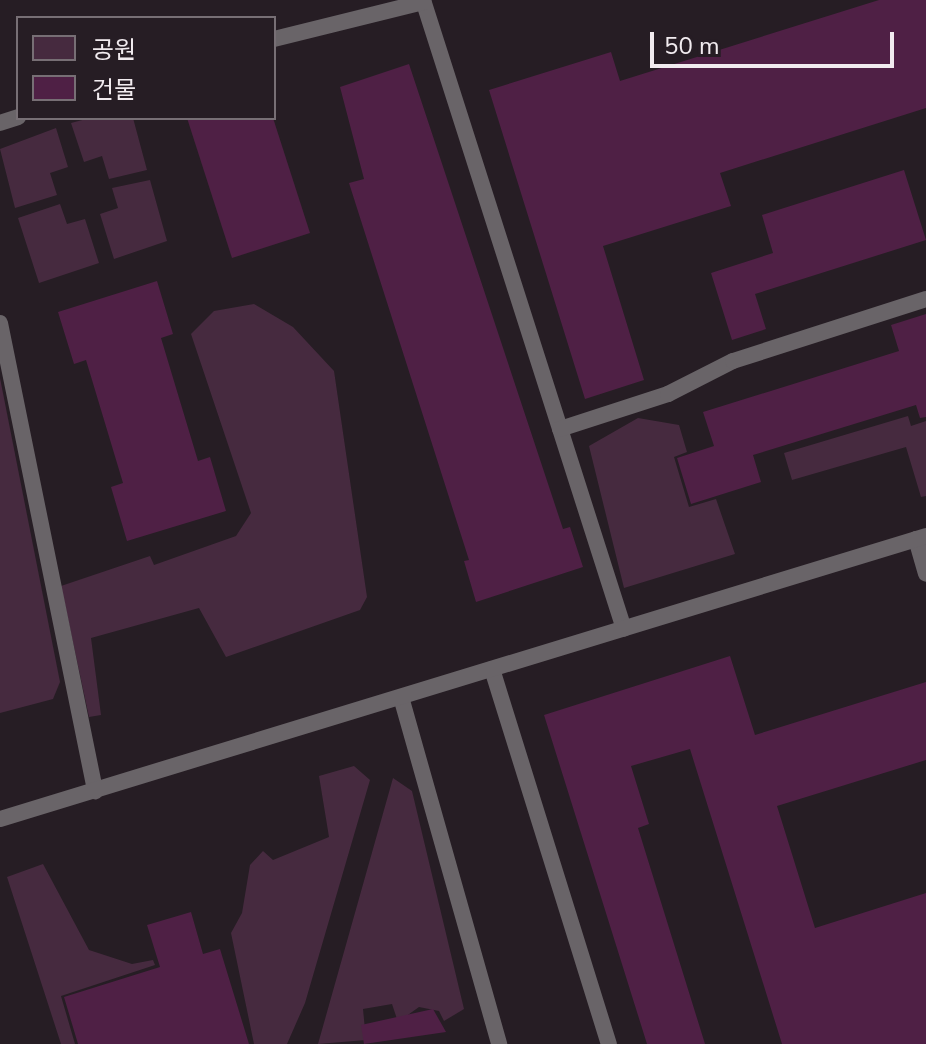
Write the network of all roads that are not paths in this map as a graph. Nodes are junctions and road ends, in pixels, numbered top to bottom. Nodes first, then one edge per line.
1 (423, 1) edge
2 (276, 38) edge
3 (926, 299) edge
4 (0, 323) edge
5 (560, 429) junction
6 (921, 538) edge
7 (926, 574) edge
8 (624, 629) junction
9 (492, 669) junction
10 (401, 697) junction
11 (95, 791) junction
12 (0, 819) edge
13 (499, 1044) edge
14 (609, 1044) edge

1 - 2 lane
1 - 5 lane
3 - 5 lane
4 - 11 lane
5 - 8 lane
6 - 7 lane
6 - 8 lane
8 - 9 lane
9 - 10 lane
9 - 14 lane
10 - 11 lane
10 - 13 lane
11 - 12 lane

